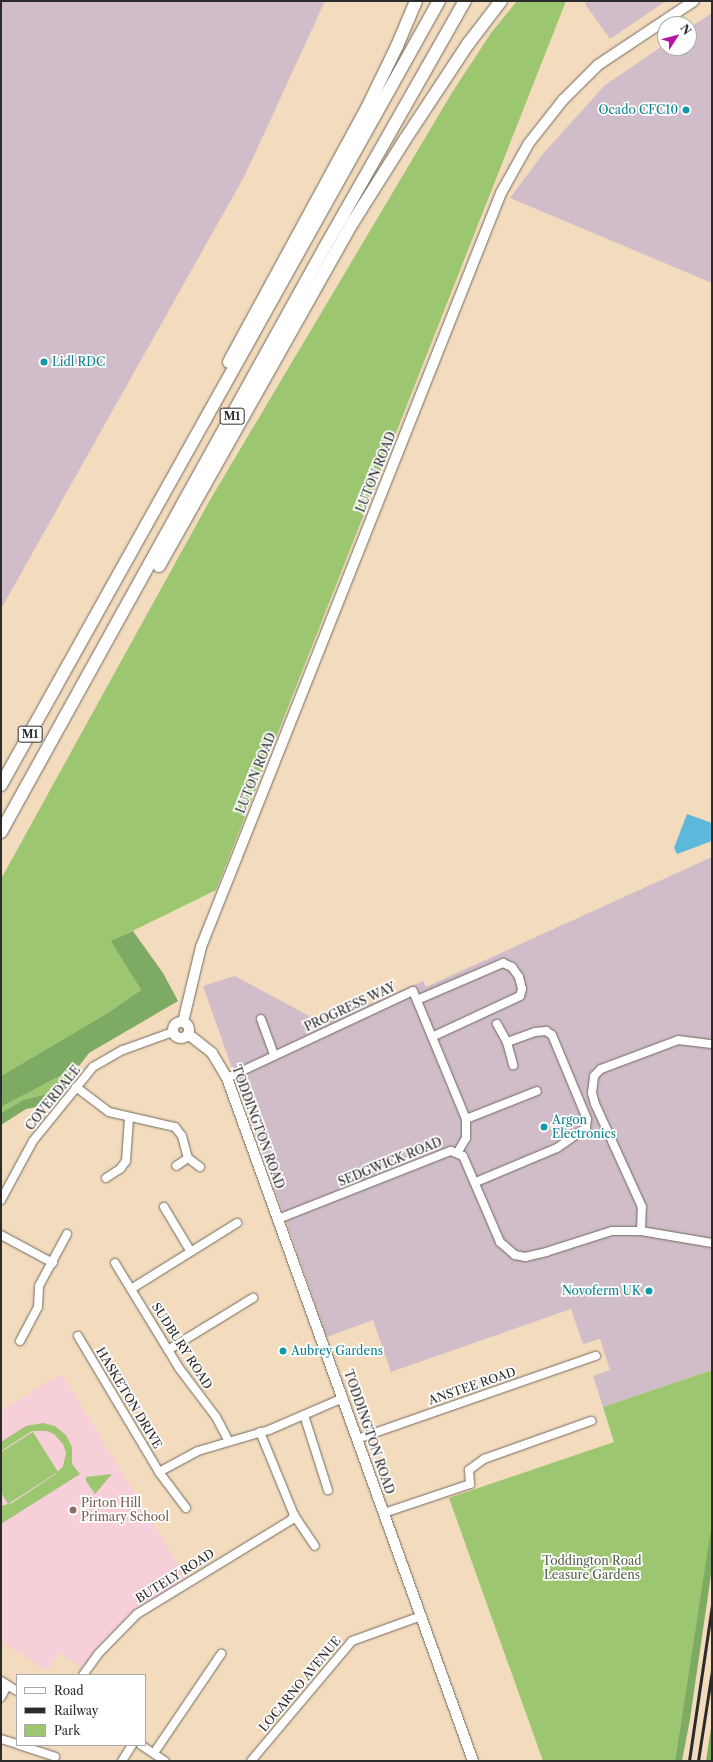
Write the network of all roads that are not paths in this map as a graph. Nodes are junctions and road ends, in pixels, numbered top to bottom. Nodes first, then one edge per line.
1 (416, 1) edge
2 (439, 1) edge
3 (465, 1) edge
4 (501, 1) edge
5 (694, 1) edge
6 (177, 469) junction
7 (37, 770) junction
8 (1, 786) edge
9 (1, 832) edge
10 (417, 1000) junction
11 (261, 1019) dead end
12 (183, 1022) junction
13 (496, 1024) dead end
14 (173, 1032) junction
15 (188, 1034) junction
16 (432, 1037) junction
17 (507, 1042) junction
18 (712, 1044) edge
19 (274, 1056) junction
20 (513, 1065) dead end
21 (227, 1078) junction
22 (76, 1086) junction
23 (537, 1091) dead end
24 (129, 1118) junction
25 (466, 1119) junction
26 (458, 1152) junction
27 (188, 1158) junction
28 (176, 1166) dead end
29 (200, 1167) dead end
30 (106, 1178) dead end
31 (476, 1182) junction
32 (1, 1200) edge
33 (164, 1207) dead end
34 (278, 1219) junction
35 (237, 1223) dead end
36 (640, 1231) junction
37 (67, 1234) dead end
38 (1, 1235) edge
39 (712, 1243) edge
40 (191, 1252) junction
41 (53, 1263) junction
42 (115, 1263) dead end
43 (132, 1289) junction
44 (253, 1298) dead end
45 (78, 1336) dead end
46 (20, 1341) dead end
47 (168, 1350) junction
48 (596, 1356) dead end
49 (343, 1398) junction
50 (304, 1415) junction
51 (591, 1421) dead end
52 (260, 1432) junction
53 (357, 1439) junction
54 (229, 1441) junction
55 (159, 1472) junction
56 (328, 1490) dead end
57 (186, 1508) dead end
58 (384, 1513) junction
59 (294, 1515) junction
60 (315, 1546) dead end
61 (421, 1616) junction
62 (221, 1654) dead end
63 (84, 1674) edge
64 (4, 1683) edge
65 (16, 1690) edge
66 (1, 1697) edge
67 (1, 1739) edge
68 (16, 1744) edge
69 (21, 1746) edge
70 (131, 1746) edge
71 (143, 1746) edge
72 (154, 1753) junction
73 (55, 1757) dead end
74 (122, 1761) edge
75 (165, 1761) edge
76 (251, 1761) edge
77 (472, 1761) edge

1 - 6 highway
2 - 6 highway, M1
3 - 7 highway, M1
4 - 7 highway
5 - 12 main road, LUTON ROAD
6 - 8 highway, M1
7 - 9 highway, M1
10 - 16 street
10 - 16 street
10 - 19 street, PROGRESS WAY
11 - 19 street
12 - 14 main road
12 - 15 main road
13 - 17 street
14 - 15 main road
14 - 22 street, COVERDALE
15 - 21 main road, TODDINGTON ROAD
16 - 25 street
17 - 20 street
17 - 31 street
18 - 36 street
19 - 21 street, PROGRESS WAY
21 - 34 main road, TODDINGTON ROAD
22 - 24 street
22 - 32 street, COVERDALE
23 - 25 street
24 - 27 street
24 - 30 street
25 - 26 street
26 - 31 street, SEDGWICK ROAD
26 - 34 street, SEDGWICK ROAD
27 - 28 street
27 - 29 street
31 - 36 street, SEDGWICK ROAD
33 - 40 street
34 - 49 main road, TODDINGTON ROAD
35 - 40 street
36 - 39 street, SEDGWICK ROAD
37 - 41 street
38 - 41 street
40 - 43 street
41 - 46 street
42 - 43 street, SUDBURY ROAD
43 - 47 street, SUDBURY ROAD
44 - 47 street
45 - 55 street, HASKETON DRIVE
47 - 54 street, SUDBURY ROAD
48 - 53 street, ANSTEE ROAD
49 - 50 street
49 - 53 main road, TODDINGTON ROAD
50 - 52 street
50 - 56 street
51 - 58 street
52 - 54 street
52 - 59 street
53 - 58 main road, TODDINGTON ROAD
54 - 55 street
55 - 57 street, HASKETON DRIVE
58 - 61 main road, TODDINGTON ROAD
59 - 60 street
59 - 63 street, BUTELY ROAD
61 - 76 street, LOCARNO AVENUE
61 - 77 main road, TODDINGTON ROAD
62 - 72 street
64 - 65 street
64 - 66 street
67 - 68 street
69 - 73 street
70 - 74 street
71 - 72 street
72 - 75 street

